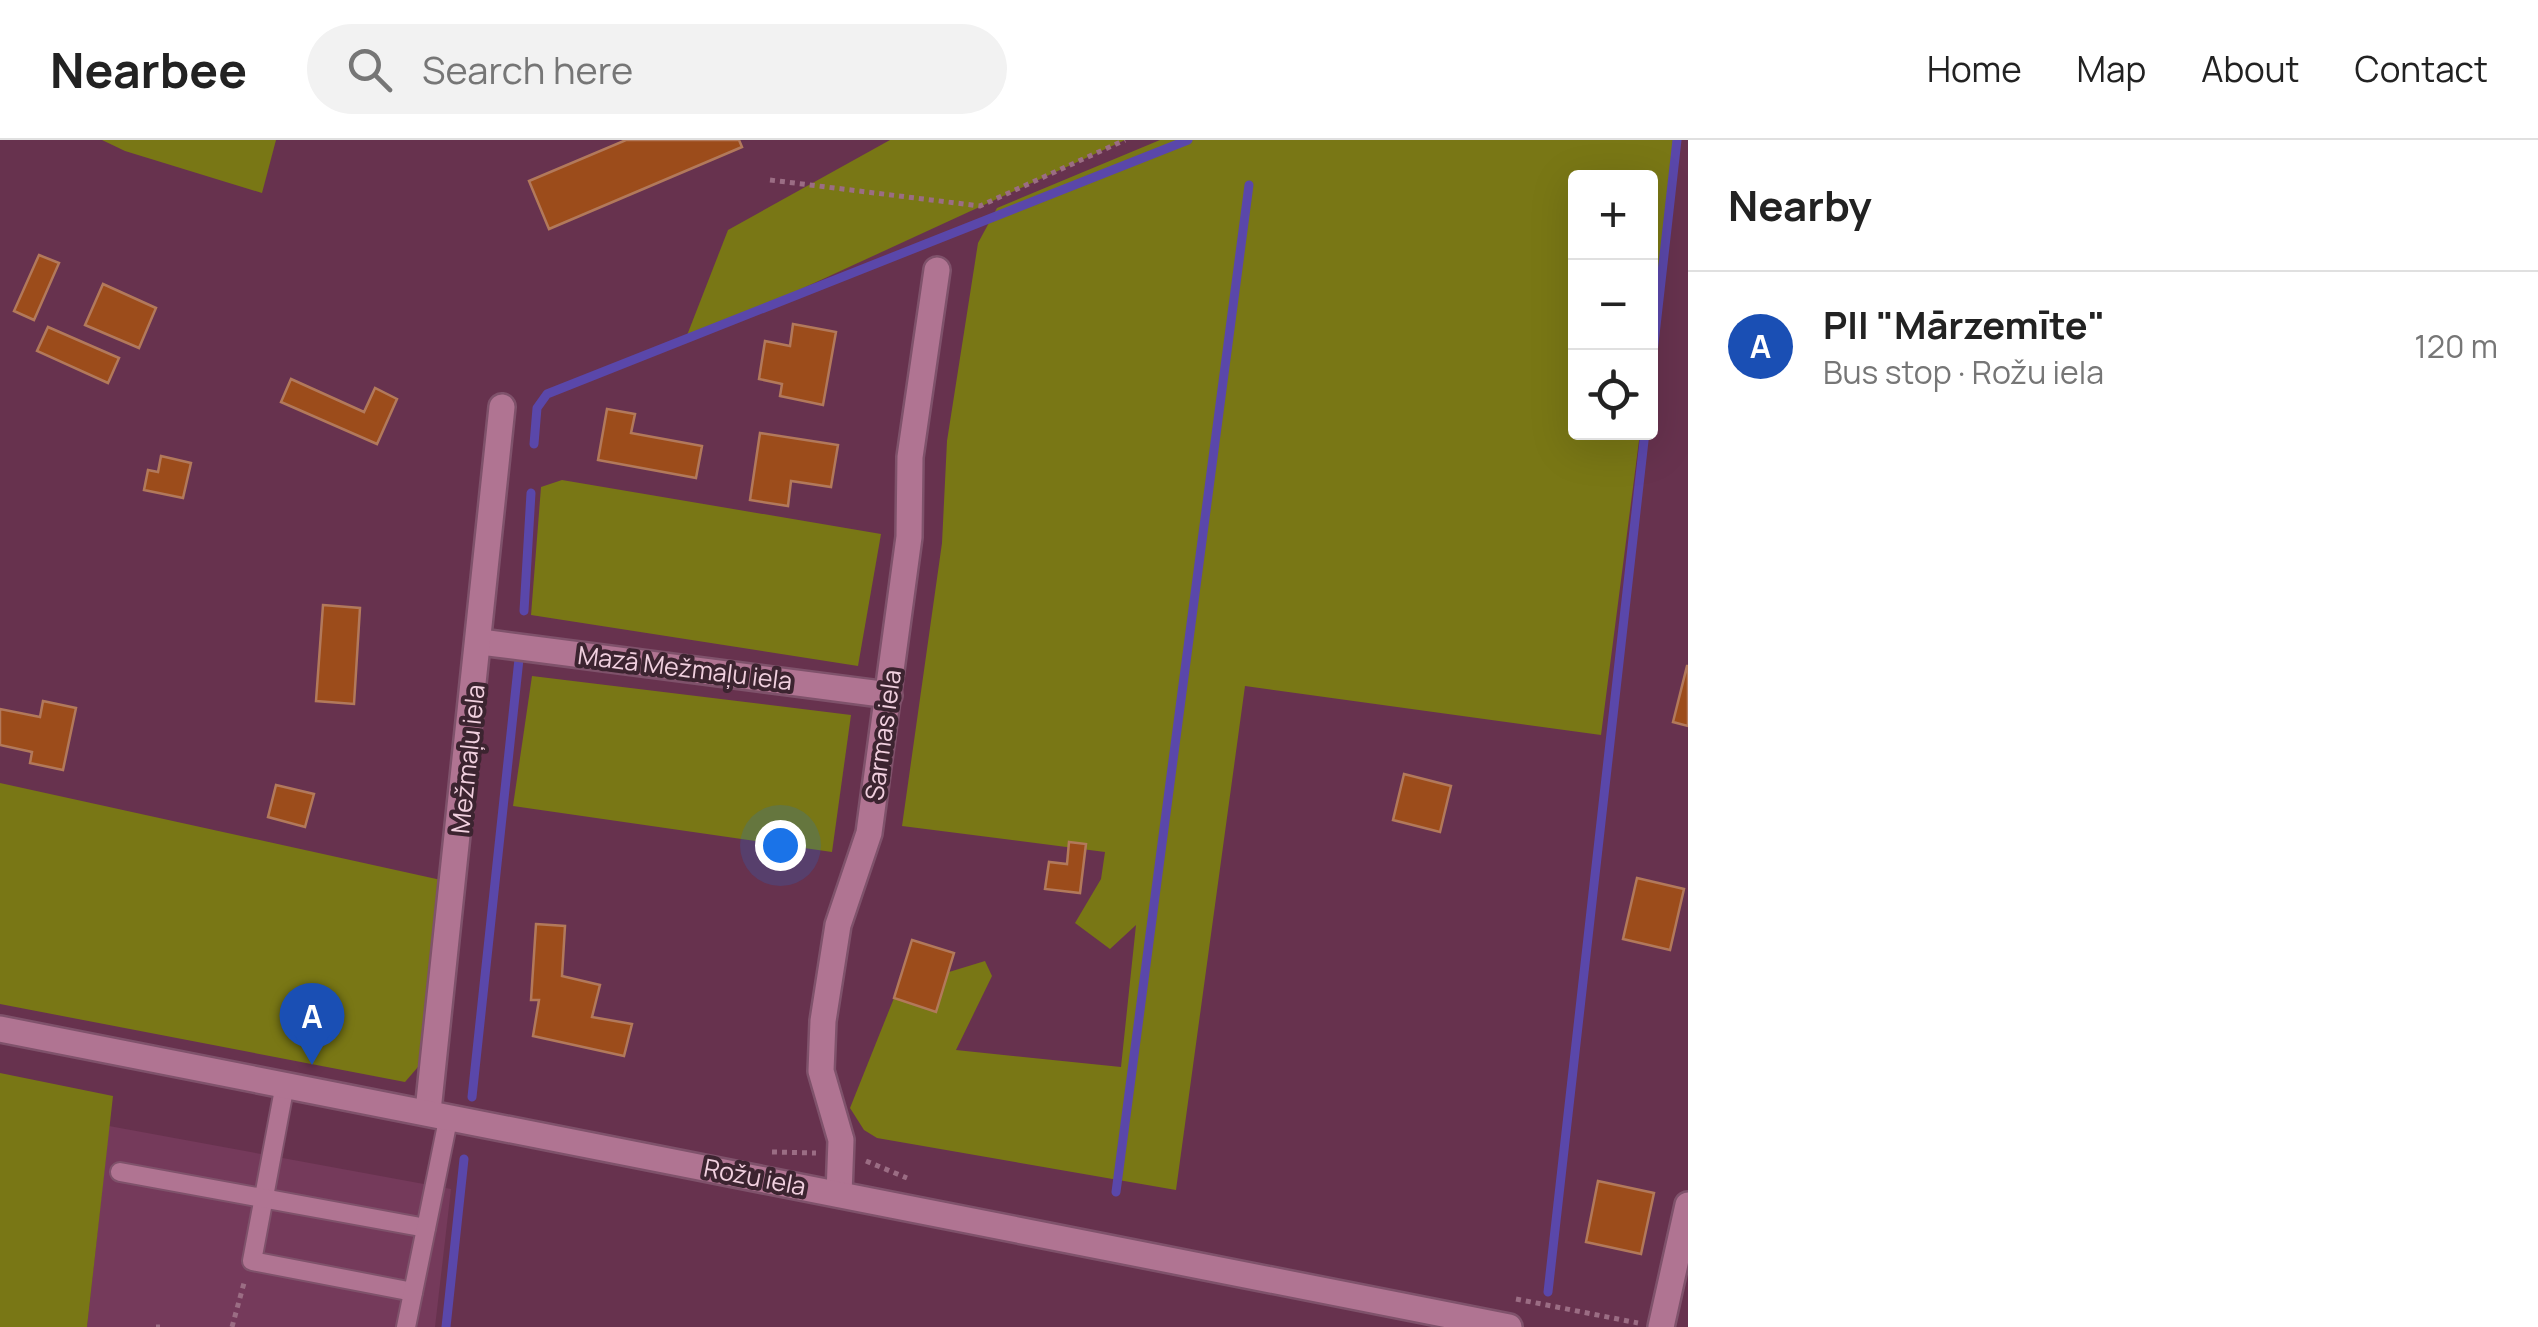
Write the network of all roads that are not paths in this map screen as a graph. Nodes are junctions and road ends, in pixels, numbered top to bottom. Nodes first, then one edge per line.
1 (937, 270) dead end
2 (502, 407) dead end
3 (481, 642) junction
4 (890, 694) junction
5 (0, 1030) edge
6 (285, 1084) junction
7 (439, 1113) junction
8 (120, 1172) dead end
9 (838, 1194) junction
10 (264, 1196) junction
11 (1688, 1205) edge
12 (426, 1228) junction
13 (413, 1292) junction
14 (406, 1327) edge
15 (1510, 1327) edge
16 (1661, 1327) edge

1 - 4 street, Sarmas iela
2 - 3 street, Mežmaļu iela
3 - 4 street, Mazā Mežmaļu iela
3 - 7 street, Mežmaļu iela
4 - 9 street, Sarmas iela
5 - 6 street, Rožu iela
6 - 7 street, Rožu iela
6 - 10 lane
7 - 9 street, Rožu iela
7 - 12 lane
8 - 10 lane
9 - 15 street, Rožu iela
10 - 12 lane
10 - 13 lane
11 - 16 street
12 - 13 lane
13 - 14 lane

